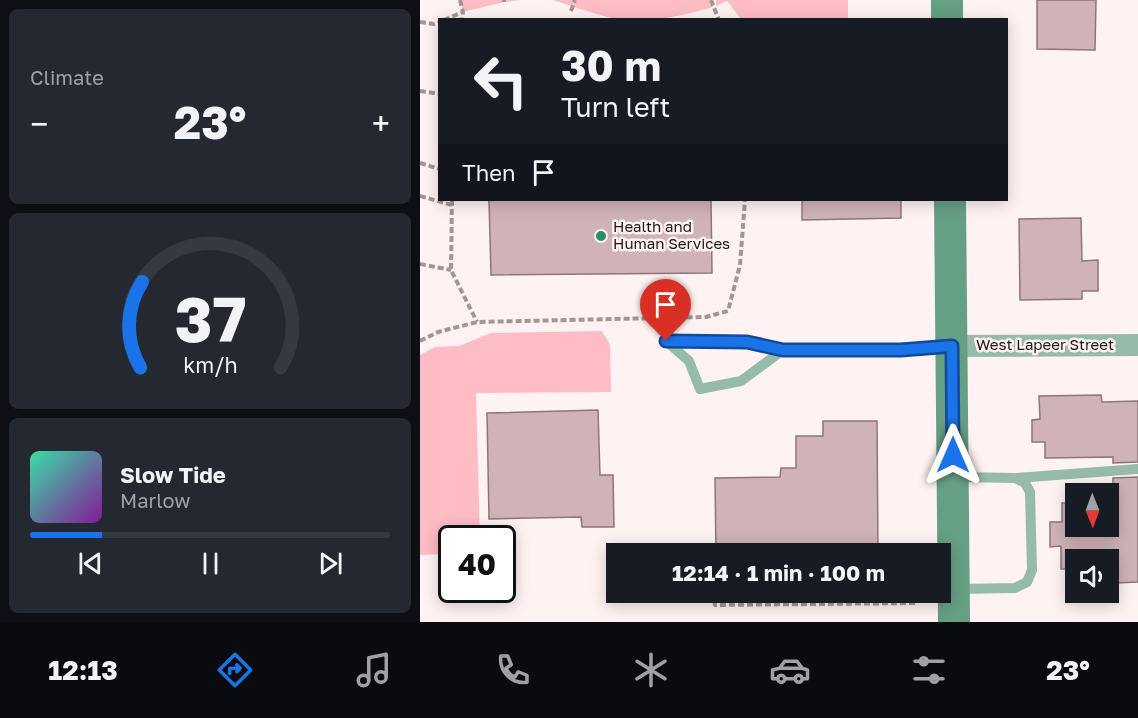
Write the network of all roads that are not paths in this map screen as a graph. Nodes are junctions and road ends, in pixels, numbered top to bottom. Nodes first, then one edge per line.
1 (947, 0) edge
2 (947, 18) edge
3 (950, 201) edge
4 (1138, 345) edge
5 (952, 346) junction
6 (783, 350) junction
7 (1138, 469) edge
8 (953, 477) junction
9 (1016, 478) junction
10 (954, 589) junction
11 (954, 622) edge

1 - 2 street
3 - 5 street
4 - 5 street, West Lapeer Street
5 - 6 lane
5 - 8 street
6 - 6 lane
7 - 9 lane
8 - 9 lane
8 - 10 street
9 - 10 lane
10 - 11 street

